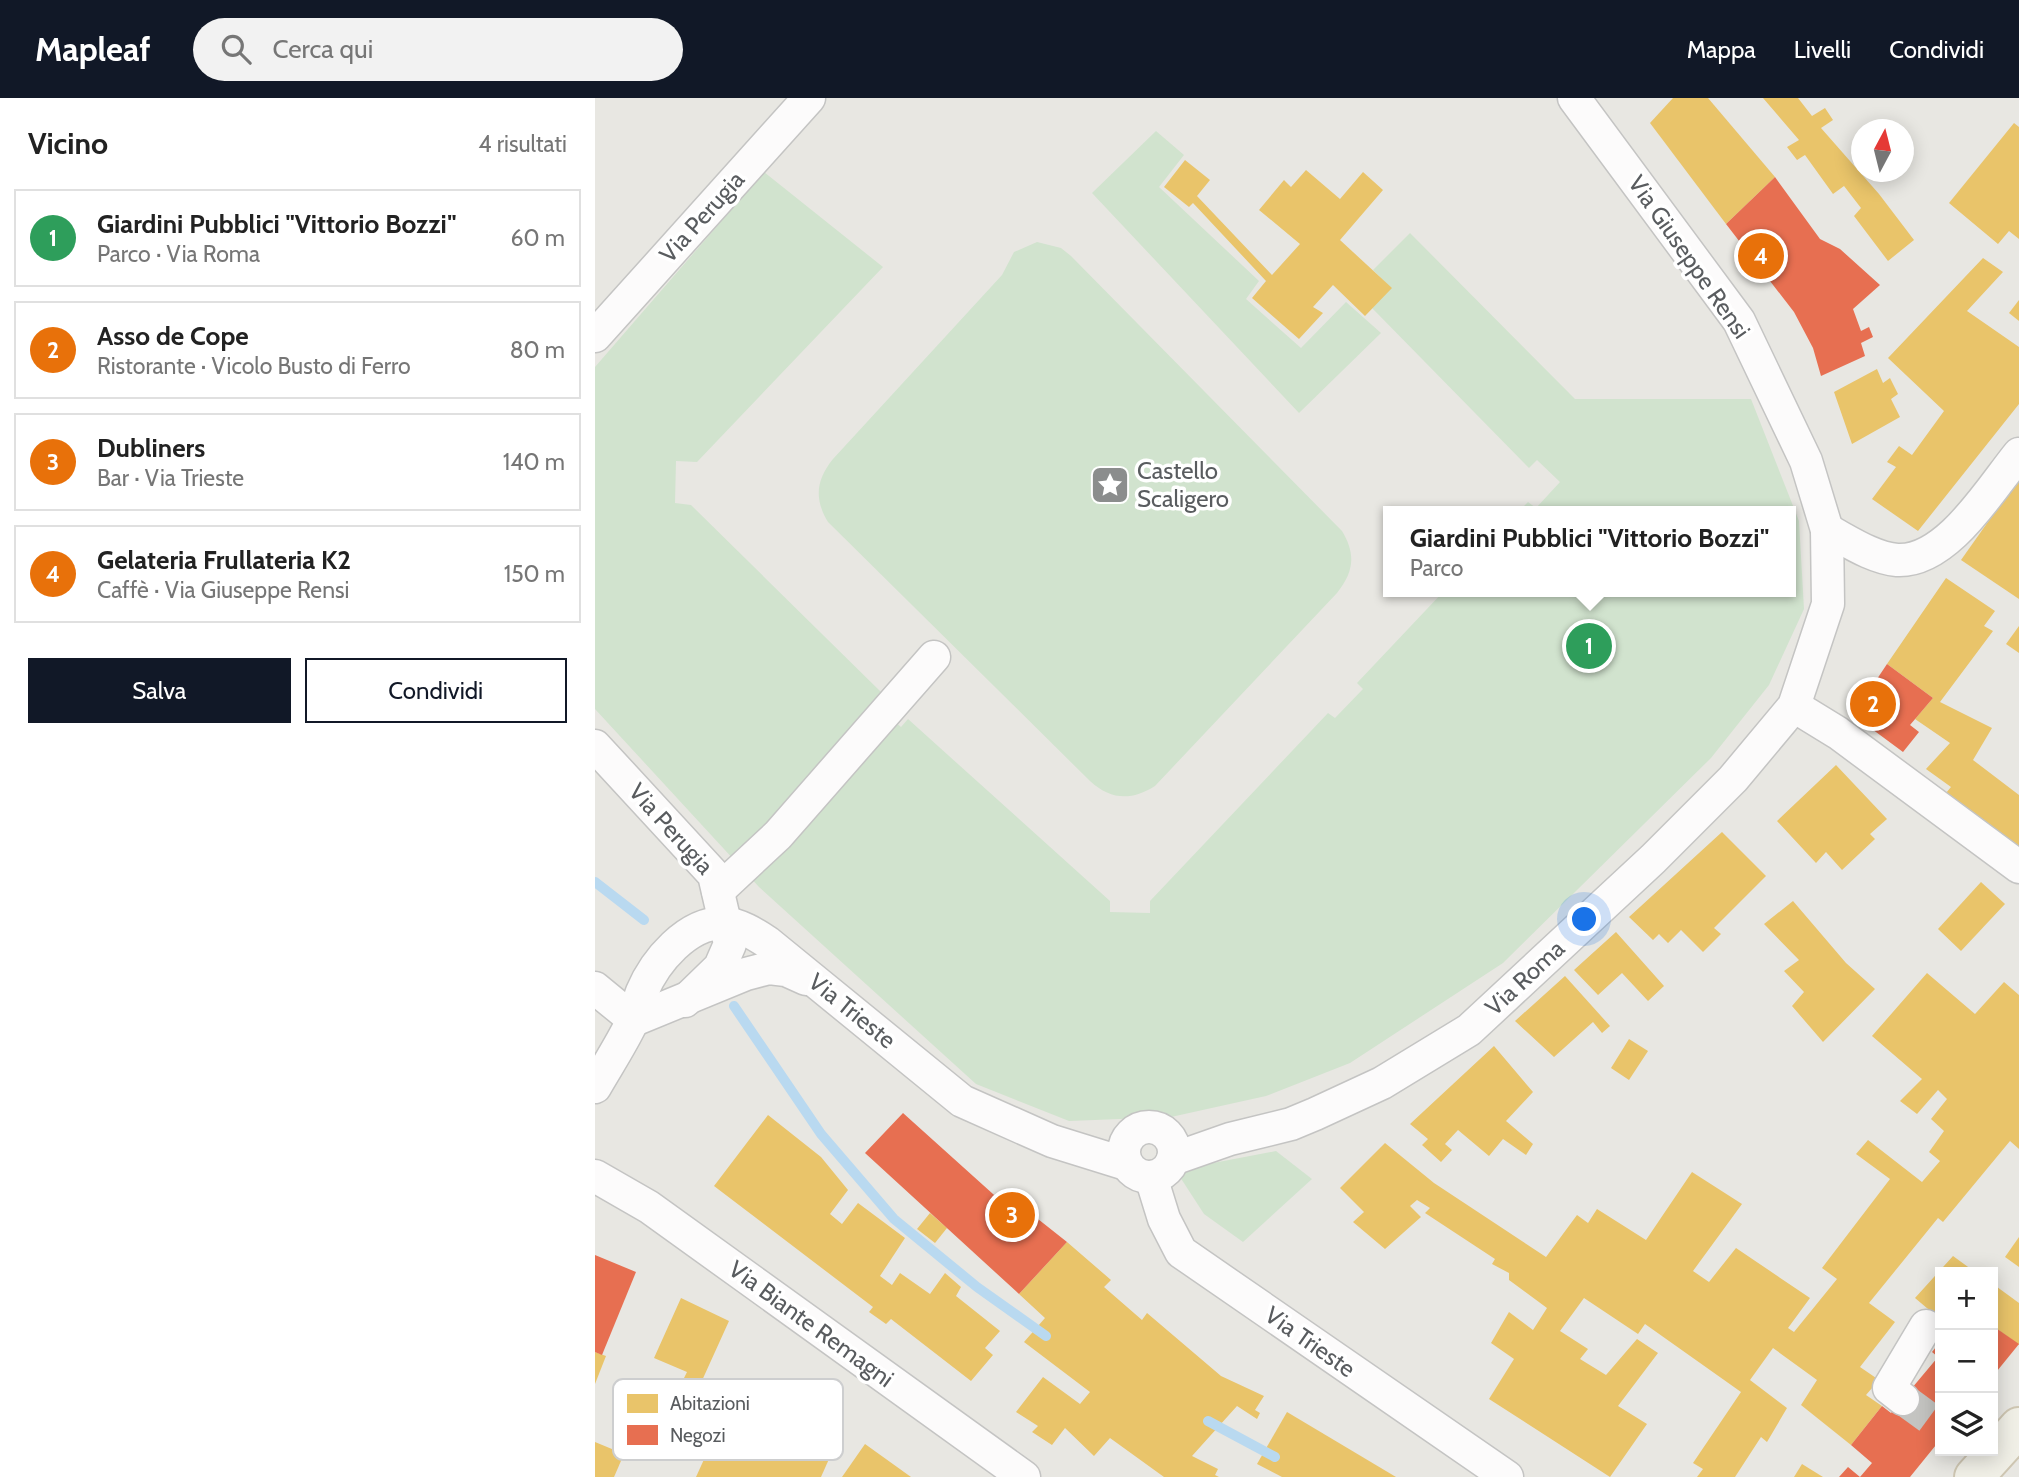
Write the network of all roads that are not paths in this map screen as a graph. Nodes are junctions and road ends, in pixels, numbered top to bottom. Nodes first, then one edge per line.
1 (1574, 98) edge
2 (804, 100) edge
3 (595, 336) edge
4 (2019, 454) edge
5 (1827, 530) junction
6 (934, 657) dead end
7 (1794, 706) junction
8 (595, 746) edge
9 (2019, 867) edge
10 (718, 891) junction
11 (725, 923) junction
12 (823, 987) junction
13 (595, 988) edge
14 (685, 1001) junction
15 (634, 1020) junction
16 (595, 1087) edge
17 (1149, 1154) junction
18 (595, 1176) edge
19 (1926, 1326) dead end
20 (1903, 1399) tunnel mouth
21 (2019, 1427) edge
22 (1977, 1464) edge
23 (1024, 1477) edge
24 (1507, 1477) edge

1 - 5 street, Via Giuseppe Rensi
2 - 3 street, Via Perugia
4 - 5 street
5 - 7 street, Via Giuseppe Rensi
6 - 10 street
7 - 9 street
7 - 17 street, Via Roma
8 - 10 street, Via Perugia
10 - 11 street, Via Perugia
11 - 12 street, Via Trieste
11 - 14 street, Via Perugia
11 - 15 street
12 - 14 street
12 - 17 street, Via Trieste
13 - 15 street
14 - 15 street
15 - 16 street
17 - 24 street, Via Trieste
18 - 23 street, Via Biante Remagni
19 - 20 street
21 - 22 main road

